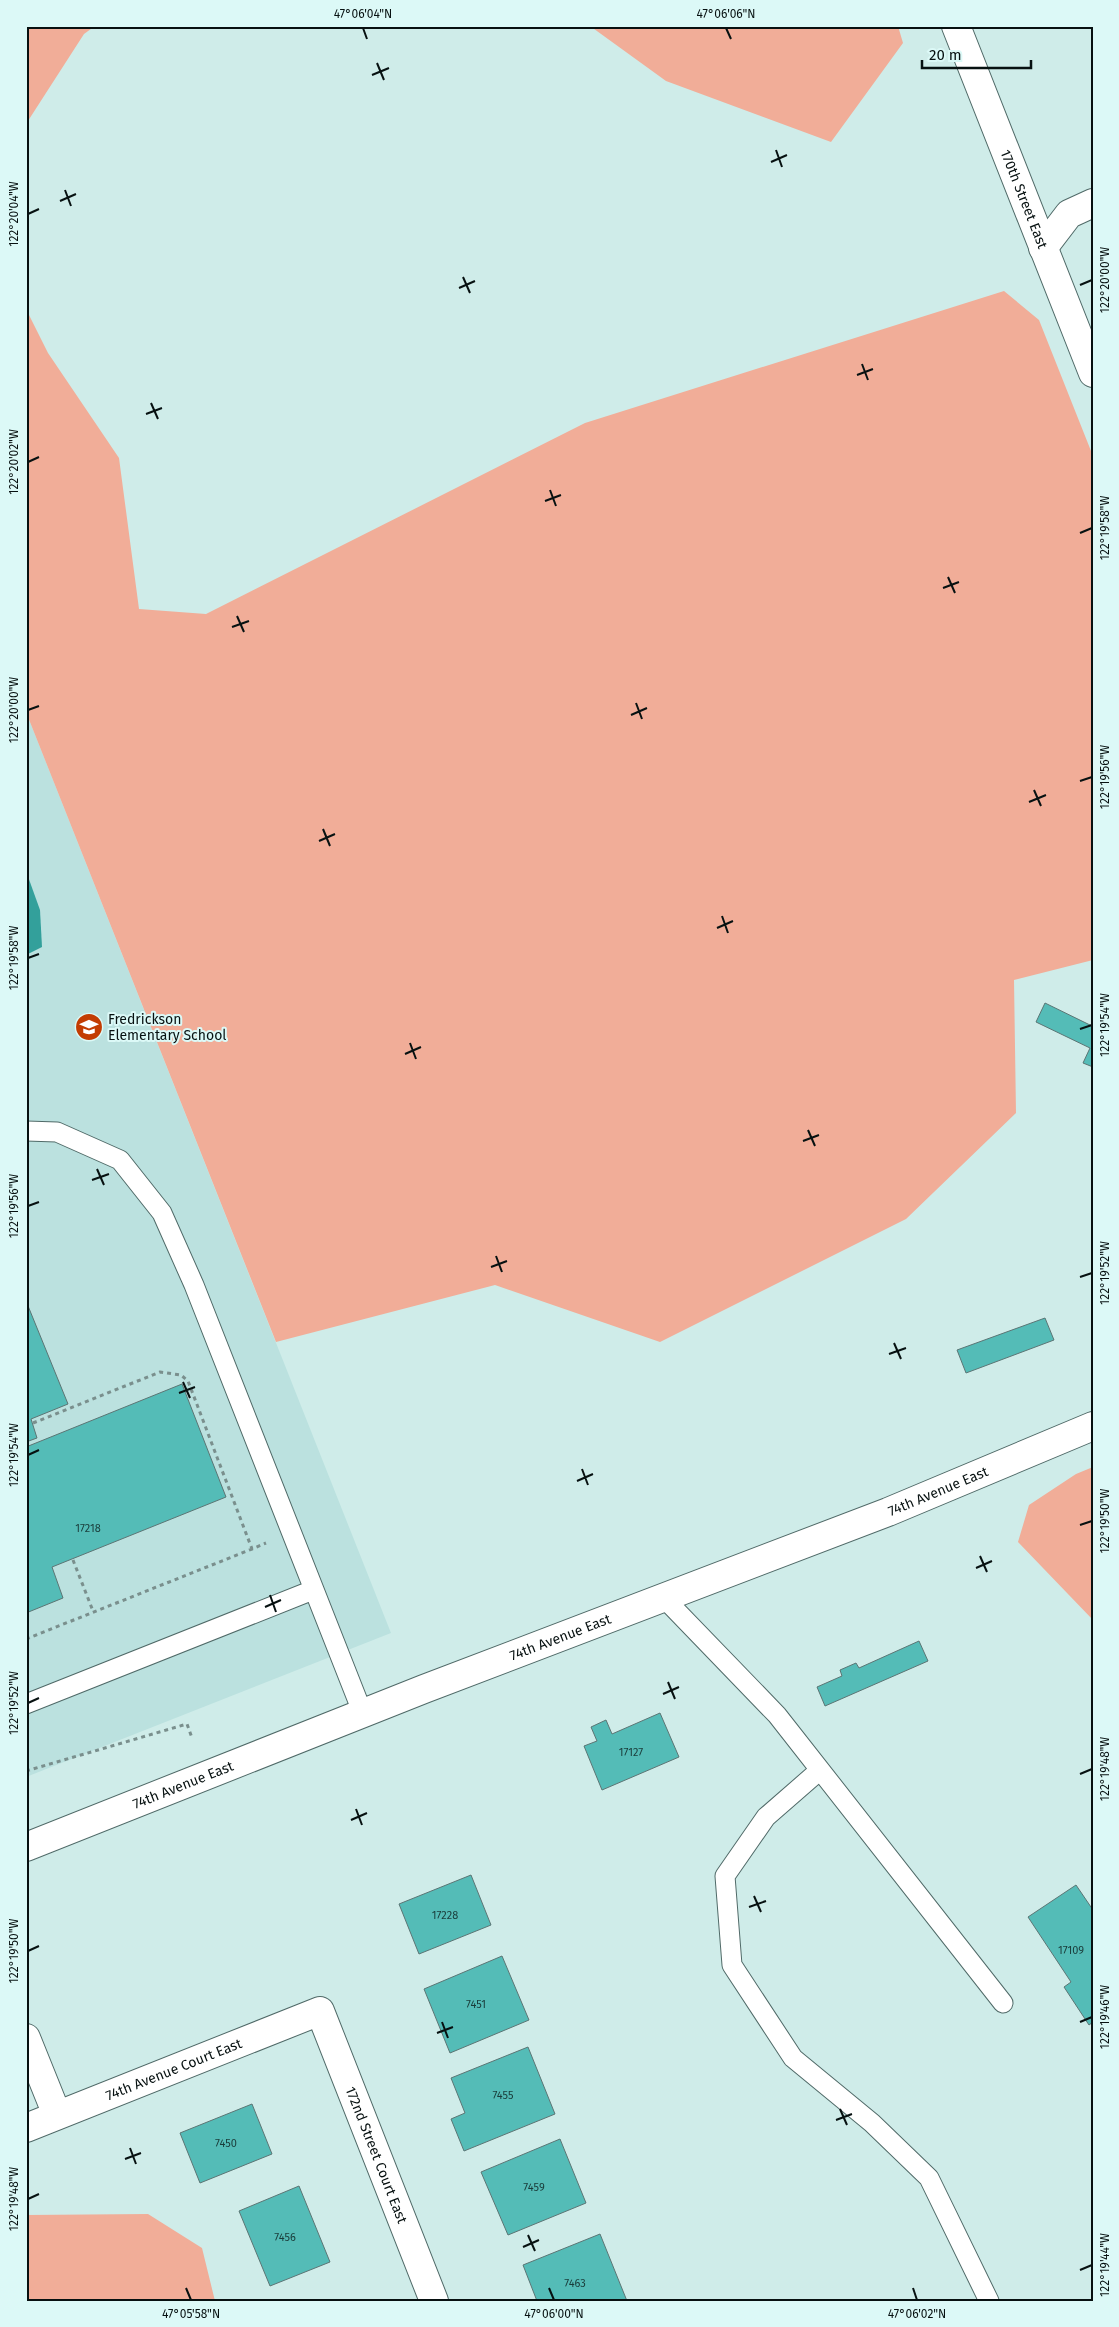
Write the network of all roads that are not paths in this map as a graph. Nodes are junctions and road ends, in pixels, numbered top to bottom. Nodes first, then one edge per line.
1 (956, 26) edge
2 (1093, 203) edge
3 (1043, 248) junction
4 (1093, 373) edge
5 (26, 1131) edge
6 (1093, 1426) edge
7 (313, 1590) junction
8 (664, 1598) junction
9 (26, 1704) edge
10 (363, 1714) junction
11 (820, 1770) junction
12 (26, 1847) edge
13 (1002, 2003) dead end
14 (320, 2011) joint
15 (26, 2038) edge
16 (57, 2115) junction
17 (26, 2128) edge
18 (434, 2301) edge
19 (989, 2301) edge

1 - 3 street, 170th Street East
2 - 3 street
3 - 4 street, 170th Street East
5 - 7 lane
6 - 8 street, 74th Avenue East
7 - 9 lane
7 - 10 lane
8 - 10 street, 74th Avenue East
8 - 11 lane
10 - 12 street, 74th Avenue East
11 - 13 lane
11 - 19 lane
14 - 16 street, 74th Avenue Court East
14 - 18 street, 172nd Street Court East
15 - 16 street
16 - 17 street, 74th Avenue Court East

